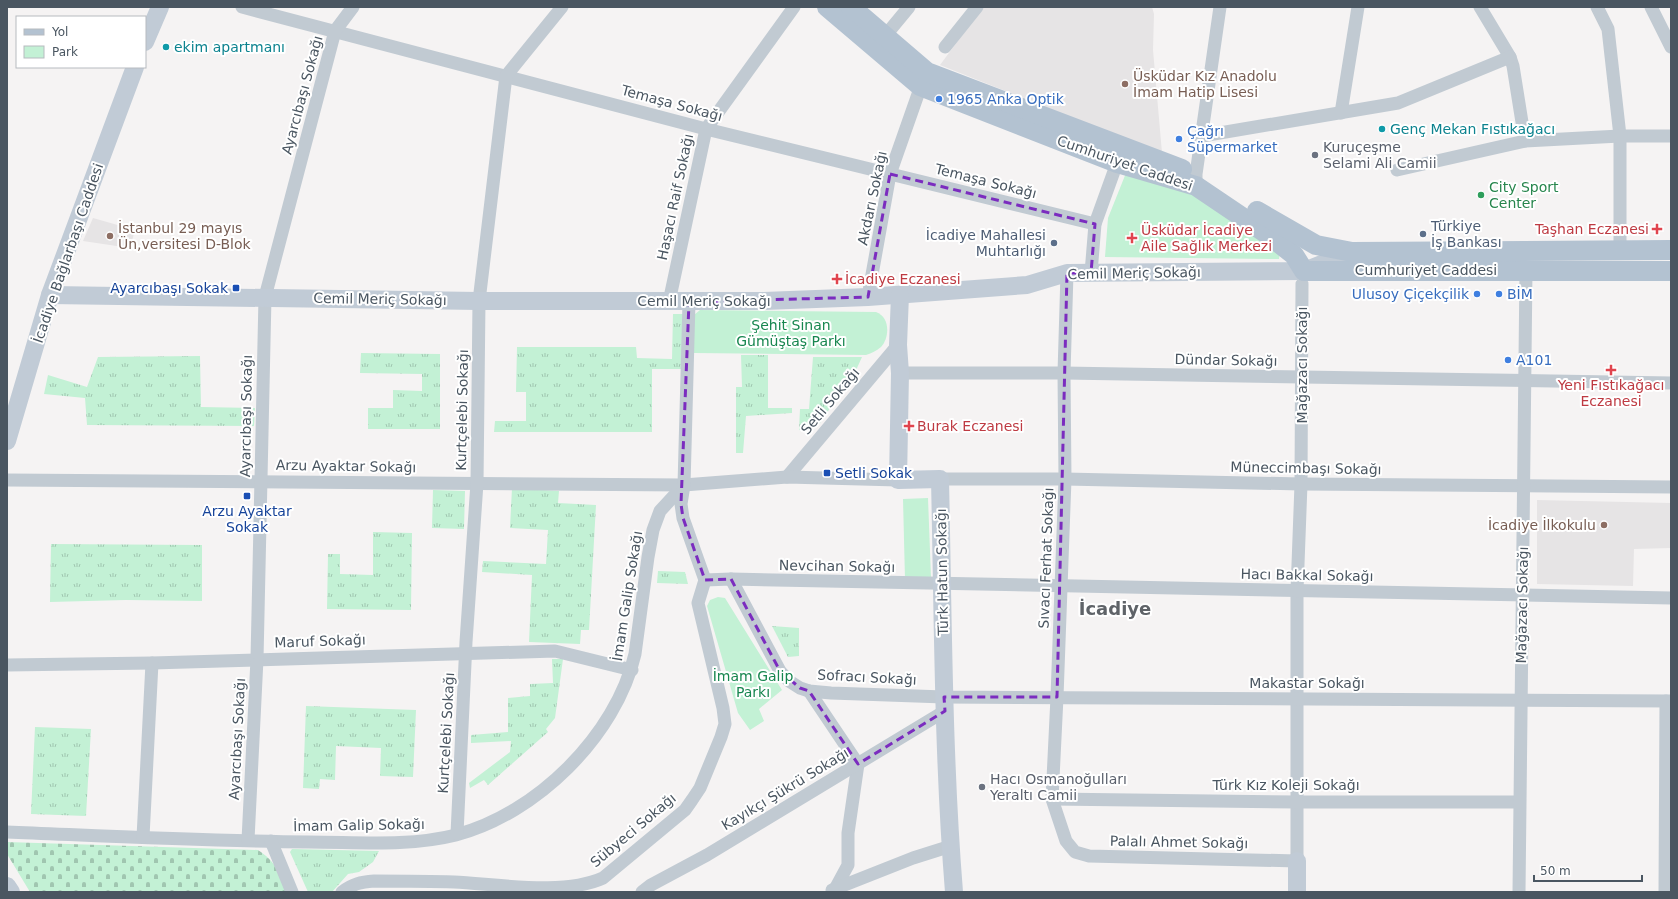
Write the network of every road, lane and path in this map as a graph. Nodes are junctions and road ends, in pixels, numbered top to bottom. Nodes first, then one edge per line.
1 (160, 7) edge
2 (242, 7) edge
3 (353, 7) edge
4 (562, 7) edge
5 (794, 7) edge
6 (827, 7) edge
7 (851, 7) edge
8 (909, 7) edge
9 (977, 7) edge
10 (1220, 7) edge
11 (1358, 7) edge
12 (1480, 7) edge
13 (1597, 7) edge
14 (1651, 7) edge
15 (335, 32) junction
16 (885, 36) junction
17 (146, 40) edge
18 (945, 47) dead end
19 (1671, 47) edge
20 (1510, 57) junction
21 (135, 68) edge
22 (506, 76) junction
23 (923, 79) junction
24 (1342, 113) junction
25 (706, 129) junction
26 (1202, 136) junction
27 (1620, 136) junction
28 (1671, 136) edge
29 (1525, 141) junction
30 (1117, 163) junction
31 (1396, 170) dead end
32 (890, 174) junction
33 (1196, 180) junction
34 (1095, 224) junction
35 (1671, 250) edge
36 (1620, 251) junction
37 (1352, 252) junction
38 (1526, 270) junction
39 (1671, 271) edge
40 (1067, 273) junction
41 (1091, 273) junction
42 (1303, 277) junction
43 (50, 295) junction
44 (900, 295) junction
45 (265, 297) junction
46 (868, 297) junction
47 (480, 301) junction
48 (669, 302) junction
49 (689, 302) junction
50 (898, 345) junction
51 (900, 373) junction
52 (1064, 373) junction
53 (1302, 377) junction
54 (1525, 381) junction
55 (1671, 383) edge
56 (11, 419) edge
57 (7, 441) edge
58 (787, 477) junction
59 (940, 479) junction
60 (1065, 479) junction
61 (7, 480) edge
62 (898, 480) junction
63 (261, 481) junction
64 (477, 483) junction
65 (1301, 484) junction
66 (684, 485) junction
67 (1524, 485) junction
68 (1671, 487) edge
69 (731, 579) junction
70 (705, 580) junction
71 (942, 584) junction
72 (1061, 586) junction
73 (1297, 591) junction
74 (1522, 595) junction
75 (1671, 598) edge
76 (466, 652) junction
77 (257, 659) junction
78 (152, 663) junction
79 (7, 665) edge
80 (632, 670) junction
81 (809, 690) junction
82 (1057, 698) junction
83 (1297, 699) junction
84 (1521, 700) junction
85 (1669, 700) edge
86 (944, 704) junction
87 (858, 764) junction
88 (1052, 799) junction
89 (1297, 802) junction
90 (1519, 802) junction
91 (7, 832) edge
92 (457, 834) junction
93 (143, 837) junction
94 (248, 840) junction
95 (271, 841) junction
96 (1066, 841) joint
97 (951, 846) junction
98 (1297, 861) junction
99 (7, 886) edge
100 (831, 890) edge
101 (11, 892) edge
102 (292, 892) edge
103 (342, 892) edge
104 (642, 892) edge
105 (954, 892) edge
106 (1297, 892) edge
107 (1519, 892) edge
108 (1665, 892) edge

1 - 17 street
2 - 15 street, Temaşa Sokağı
3 - 15 street, Ayarcıbaşı Sokağı
4 - 22 street
5 - 25 street, Haşacı Raif Sokağı
6 - 23 main road, Cumhuriyet Caddesi
7 - 16 main road, Cumhuriyet Caddesi
8 - 16 street
9 - 18 street
10 - 26 street
11 - 24 street
12 - 20 street
13 - 27 street
14 - 19 street
15 - 22 street, Temaşa Sokağı
15 - 45 street, Ayarcıbaşı Sokağı
16 - 23 main road, Cumhuriyet Caddesi
20 - 24 street
20 - 29 street
21 - 43 street, İcadiye Bağlarbaşı Caddesi
22 - 25 street, Temaşa Sokağı
22 - 47 street, Kurtçelebi Sokağı
23 - 30 main road, Cumhuriyet Caddesi
23 - 32 street, Akdarı Sokağı
23 - 33 main road, Cumhuriyet Caddesi
24 - 26 street
25 - 32 street, Temaşa Sokağı
25 - 48 street, Haşacı Raif Sokağı
26 - 33 street
27 - 28 street
27 - 29 street
27 - 36 street
29 - 31 street
30 - 33 main road, Cumhuriyet Caddesi
30 - 34 street
32 - 34 street, Temaşa Sokağı
32 - 46 street, Akdarı Sokağı
33 - 37 main road, Cumhuriyet Caddesi
33 - 42 main road, Cumhuriyet Caddesi
34 - 41 street
35 - 36 main road, Cumhuriyet Caddesi
36 - 37 main road, Cumhuriyet Caddesi
37 - 42 street, Cemil Meriç Sokağı
38 - 39 main road, Cumhuriyet Caddesi
38 - 42 main road, Cumhuriyet Caddesi
38 - 54 street, Mağazacı Sokağı
40 - 41 street, Cemil Meriç Sokağı
40 - 44 street, Cemil Meriç Sokağı
40 - 52 street, Sıvacı Ferhat Sokağı
41 - 42 street, Cemil Meriç Sokağı
42 - 53 street, Mağazacı Sokağı
43 - 45 street, Cemil Meriç Sokağı
43 - 56 street, İcadiye Bağlarbaşı Caddesi
44 - 46 street, Cemil Meriç Sokağı
44 - 50 street
45 - 47 street, Cemil Meriç Sokağı
45 - 63 street, Ayarcıbaşı Sokağı
46 - 49 street, Cemil Meriç Sokağı
47 - 48 street, Cemil Meriç Sokağı
47 - 64 street, Kurtçelebi Sokağı
48 - 49 street, Cemil Meriç Sokağı
49 - 66 street
50 - 51 street
50 - 58 street, Setli Sokağı
51 - 52 street, Dündar Sokağı
51 - 62 street
52 - 53 street, Dündar Sokağı
52 - 60 street, Sıvacı Ferhat Sokağı
53 - 54 street, Dündar Sokağı
53 - 65 street, Mağazacı Sokağı
54 - 55 street, Dündar Sokağı
54 - 67 street, Mağazacı Sokağı
56 - 57 street, İcadiye Bağlarbaşı Caddesi
58 - 62 street, Arzu Ayaktar Sokağı
58 - 66 street, Arzu Ayaktar Sokağı
59 - 60 street, Müneccimbaşı Sokağı
59 - 62 street
59 - 71 street, Türk Hatun Sokağı
60 - 65 street, Müneccimbaşı Sokağı
60 - 72 street, Sıvacı Ferhat Sokağı
61 - 63 street, Arzu Ayaktar Sokağı
63 - 64 street, Arzu Ayaktar Sokağı
63 - 77 street, Ayarcıbaşı Sokağı
64 - 66 street, Arzu Ayaktar Sokağı
64 - 76 street, Kurtçelebi Sokağı
65 - 67 street, Müneccimbaşı Sokağı
65 - 73 street, Mağazacı Sokağı
66 - 70 street
66 - 80 street, İmam Galip Sokağı
67 - 68 street, Müneccimbaşı Sokağı
67 - 74 street, Mağazacı Sokağı
69 - 70 street
69 - 71 street, Nevcihan Sokağı
69 - 81 street, Sofracı Sokağı
70 - 103 street, Sübyeci Sokağı
71 - 72 street, Hacı Bakkal Sokağı
71 - 86 street, Türk Hatun Sokağı
72 - 73 street, Hacı Bakkal Sokağı
72 - 82 street, Sıvacı Ferhat Sokağı
73 - 74 street, Hacı Bakkal Sokağı
73 - 83 street, Mağazacı Sokağı
74 - 75 street, Hacı Bakkal Sokağı
74 - 84 street, Mağazacı Sokağı
76 - 77 street, Maruf Sokağı
76 - 80 street, Maruf Sokağı
76 - 92 street, Kurtçelebi Sokağı
77 - 78 street, Maruf Sokağı
77 - 94 street, Ayarcıbaşı Sokağı
78 - 79 street, Maruf Sokağı
78 - 93 street
80 - 92 street, İmam Galip Sokağı
81 - 86 street, Sofracı Sokağı
81 - 87 street
82 - 83 street, Makastar Sokağı
82 - 86 street, Makastar Sokağı
82 - 88 street, Sıvacı Ferhat Sokağı
83 - 84 street, Makastar Sokağı
83 - 89 street, Mağazacı Sokağı
84 - 85 street, Makastar Sokağı
84 - 90 street, Mağazacı Sokağı
85 - 108 street
86 - 87 street, Kayıkçı Şükrü Sokağı
86 - 97 street, Türk Hatun Sokağı
87 - 100 street
87 - 104 street, Kayıkçı Şükrü Sokağı
88 - 89 street, Türk Kız Koleji Sokağı
88 - 96 street, Sıvacı Ferhat Sokağı
89 - 90 street, Türk Kız Koleji Sokağı
89 - 98 street, Mağazacı Sokağı
90 - 107 street, Mağazacı Sokağı
91 - 93 street, İmam Galip Sokağı
92 - 95 street, İmam Galip Sokağı
93 - 94 street, İmam Galip Sokağı
94 - 95 street, İmam Galip Sokağı
95 - 102 street
96 - 98 street, Palalı Ahmet Sokağı
97 - 100 street
97 - 105 street, Türk Hatun Sokağı
98 - 106 street, Mağazacı Sokağı
99 - 101 street

